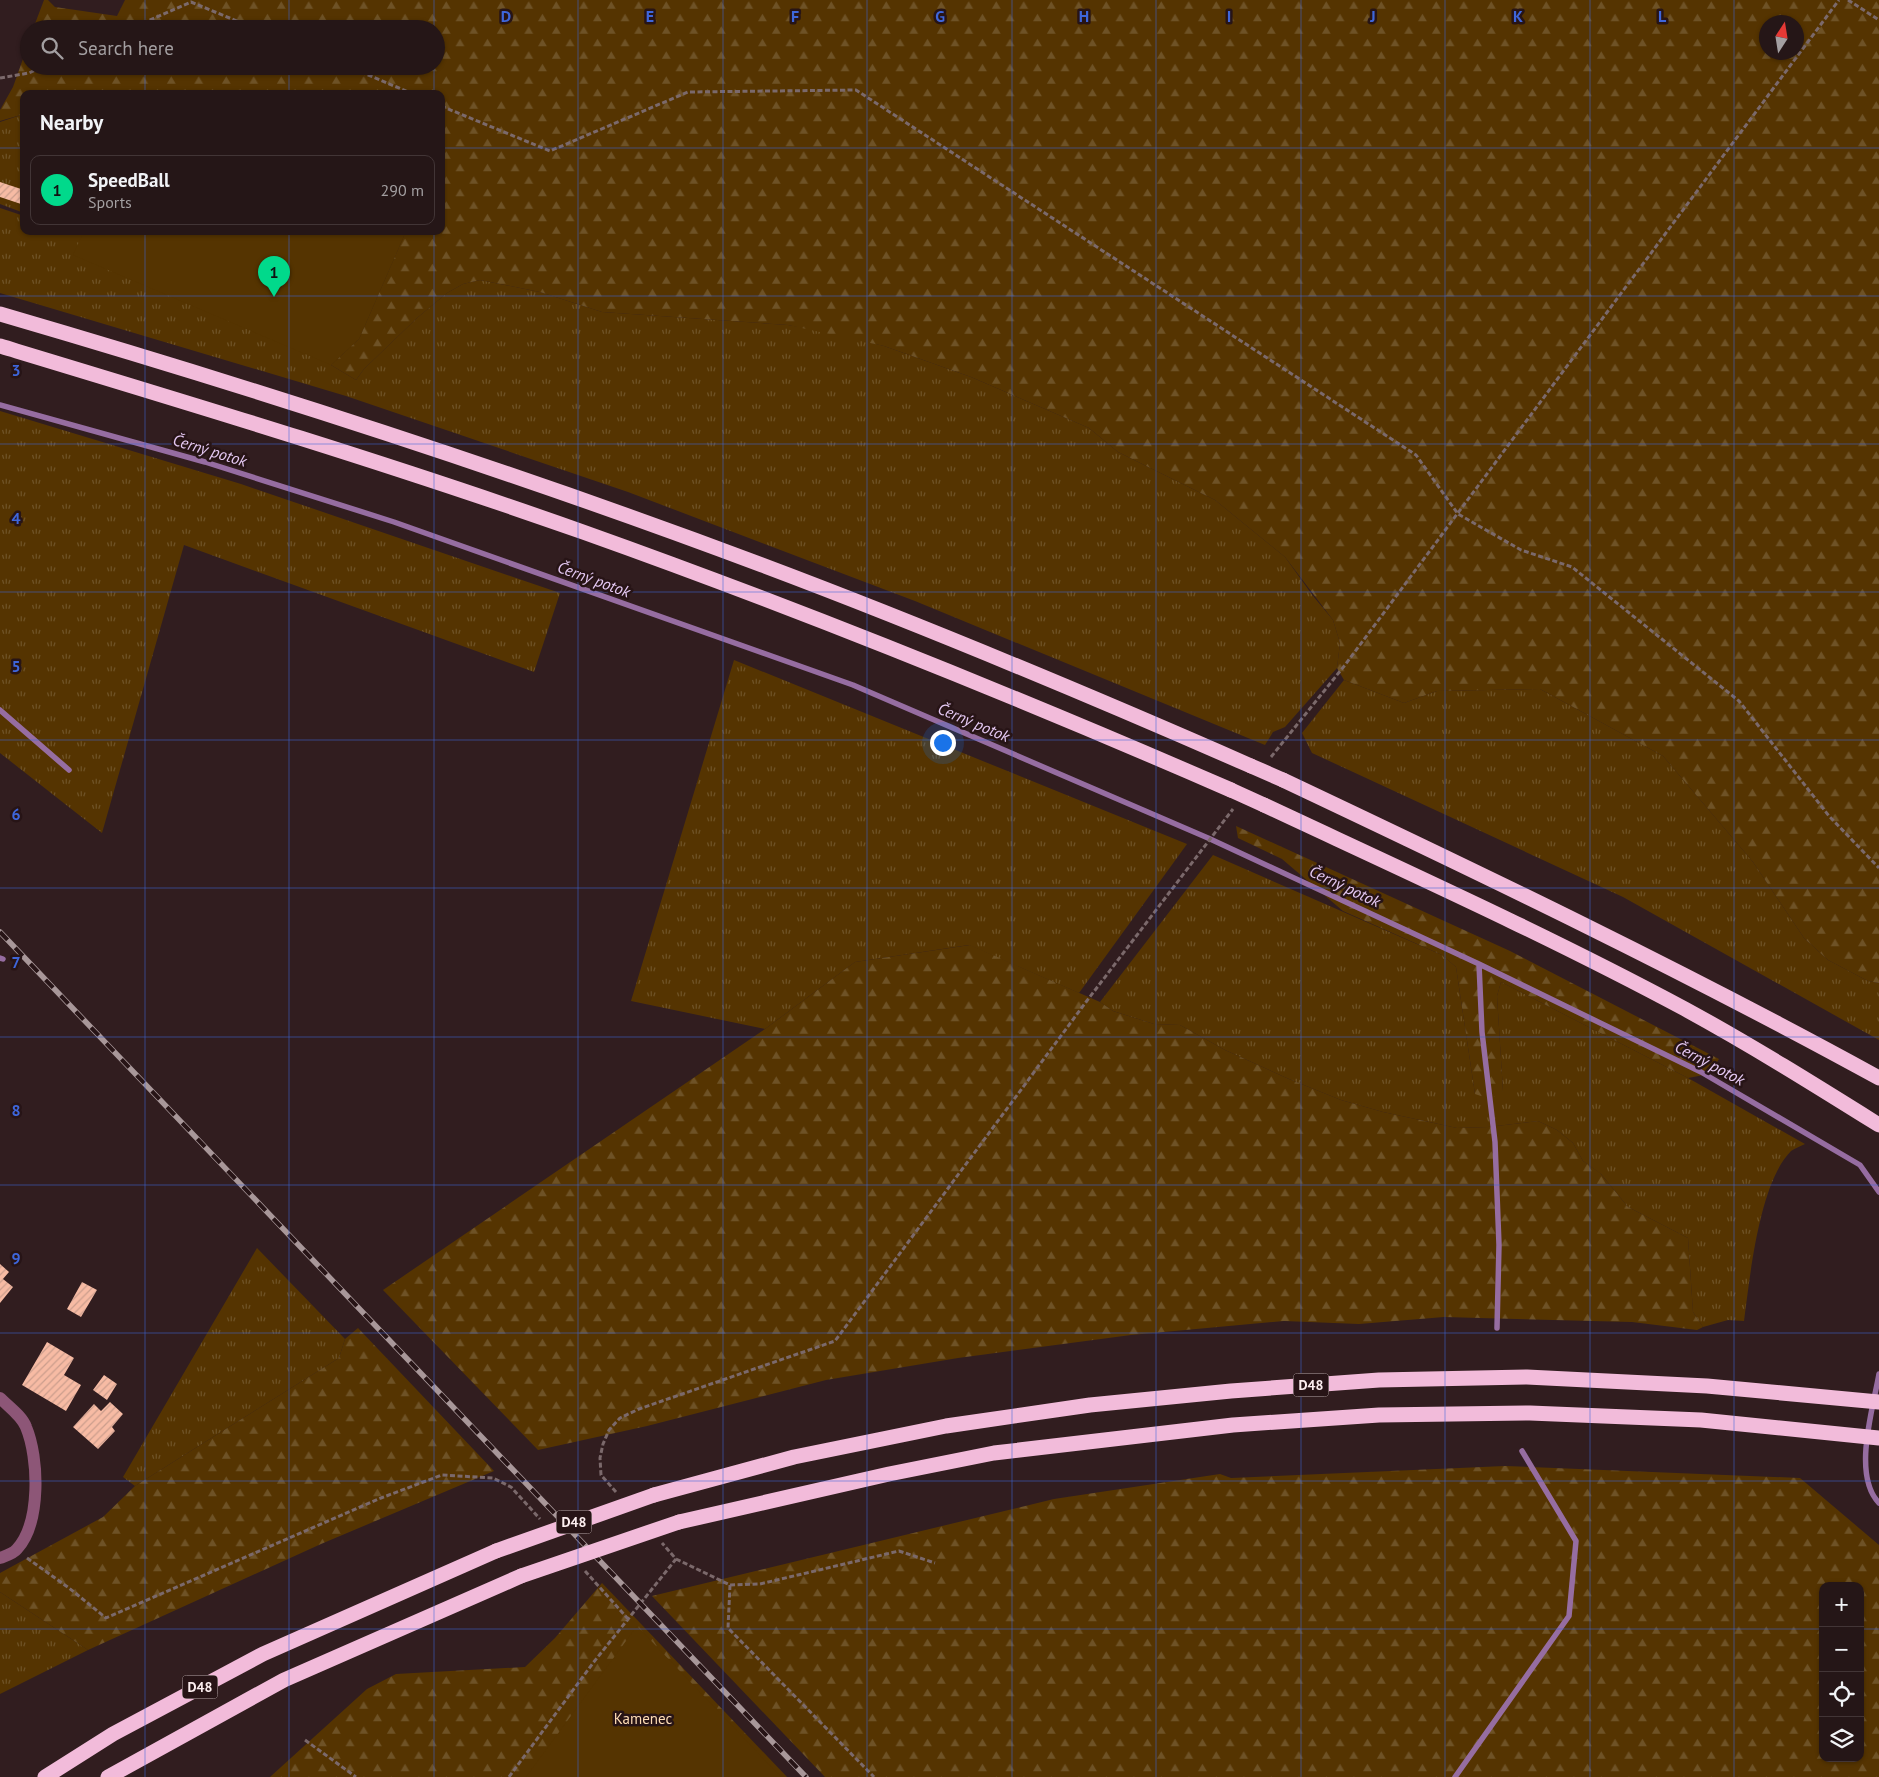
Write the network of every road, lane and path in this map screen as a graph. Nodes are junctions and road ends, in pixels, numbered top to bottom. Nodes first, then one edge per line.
1 (1839, 0) edge
2 (1848, 0) edge
3 (150, 20) edge
4 (234, 20) edge
5 (1879, 20) edge
6 (20, 75) edge
7 (368, 75) edge
8 (0, 78) edge
9 (404, 90) edge
10 (445, 108) edge
11 (0, 314) edge
12 (0, 346) edge
13 (1458, 514) junction
14 (1276, 751) dead end
15 (1231, 812) dead end
16 (1879, 868) edge
17 (1879, 1078) edge
18 (1879, 1125) edge
19 (0, 1398) edge
20 (1879, 1402) edge
21 (639, 1409) dead end
22 (1879, 1438) edge
23 (544, 1524) dead end
24 (16, 1551) junction
25 (0, 1558) edge
26 (676, 1560) dead end
27 (935, 1563) dead end
28 (583, 1568) dead end
29 (730, 1585) junction
30 (629, 1620) dead end
31 (593, 1663) dead end
32 (305, 1740) dead end
33 (45, 1777) edge
34 (108, 1777) edge
35 (356, 1777) edge
36 (509, 1777) edge
37 (874, 1777) edge

1 - 13 path
2 - 5 path
3 - 4 path
6 - 8 path
7 - 9 path
10 - 13 path
11 - 17 highway, bridge
12 - 18 highway, bridge
13 - 14 path
13 - 16 path
15 - 21 path
19 - 24 street
20 - 33 highway, D48, bridge
22 - 34 highway, D48, bridge
23 - 24 path
24 - 25 street
26 - 29 path
27 - 29 path
28 - 30 path
29 - 37 path
31 - 36 path
32 - 35 path

